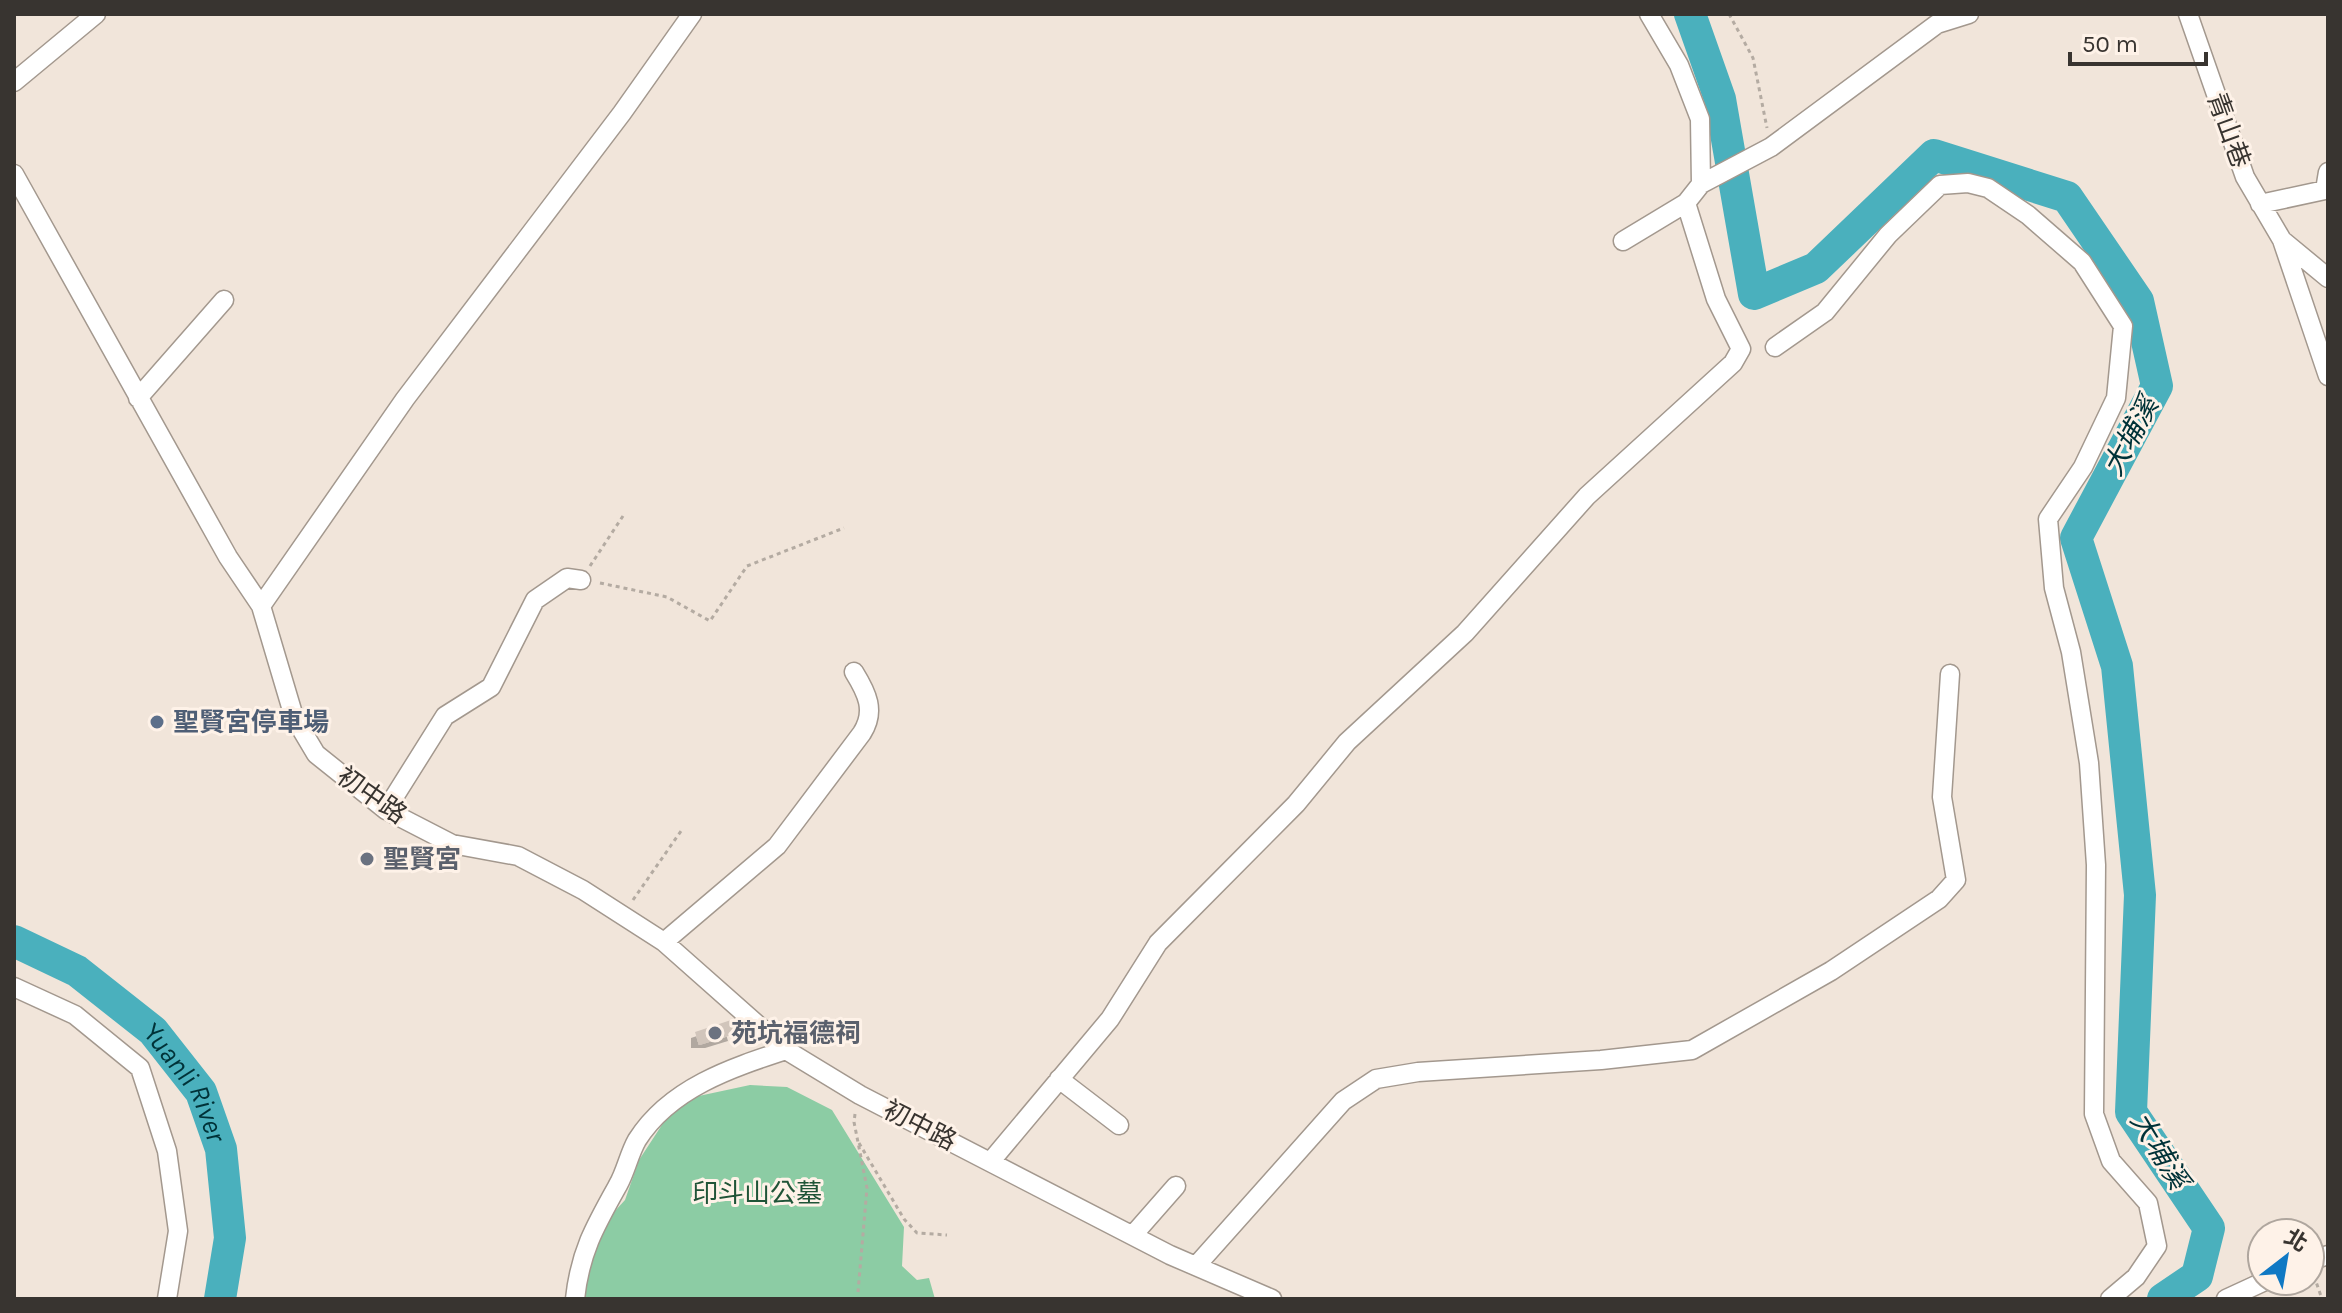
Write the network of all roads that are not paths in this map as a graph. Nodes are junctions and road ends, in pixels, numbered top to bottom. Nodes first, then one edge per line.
1 (96, 14) edge
2 (692, 14) edge
3 (1649, 14) edge
4 (1969, 14) edge
5 (2188, 14) edge
6 (1932, 19) edge
7 (14, 82) edge
8 (2328, 172) edge
9 (14, 174) edge
10 (1707, 182) junction
11 (1686, 203) junction
12 (2260, 204) junction
13 (2282, 240) junction
14 (1623, 241) dead end
15 (2328, 278) edge
16 (224, 300) dead end
17 (1775, 347) dead end
18 (2328, 376) edge
19 (138, 398) junction
20 (581, 580) road end
21 (261, 606) junction
22 (854, 672) dead end
23 (1950, 674) dead end
24 (386, 810) junction
25 (664, 942) junction
26 (14, 987) edge
27 (786, 1050) junction
28 (1059, 1079) junction
29 (1119, 1125) dead end
30 (991, 1161) junction
31 (1176, 1186) dead end
32 (1133, 1235) junction
33 (1196, 1266) junction
34 (2246, 1290) edge
35 (167, 1299) edge
36 (575, 1299) edge
37 (1272, 1299) edge
38 (2110, 1299) edge
39 (2226, 1299) edge

1 - 7 street
2 - 21 street
3 - 10 street
4 - 6 street
5 - 12 street, 青山巷
6 - 10 street
8 - 12 street
9 - 19 street, 初中路
10 - 11 street
11 - 14 street
11 - 28 street
12 - 13 street, 青山巷
13 - 15 street
13 - 18 street
16 - 19 street
17 - 38 street
19 - 21 street, 初中路
20 - 24 street
21 - 24 street, 初中路
22 - 25 street
23 - 33 street
24 - 25 street, 初中路
25 - 27 street, 初中路
26 - 35 street
27 - 30 street, 初中路
27 - 36 street
28 - 29 street
28 - 30 street
30 - 32 street, 初中路
31 - 32 street
32 - 33 street, 初中路
33 - 37 street, 初中路
34 - 39 street

